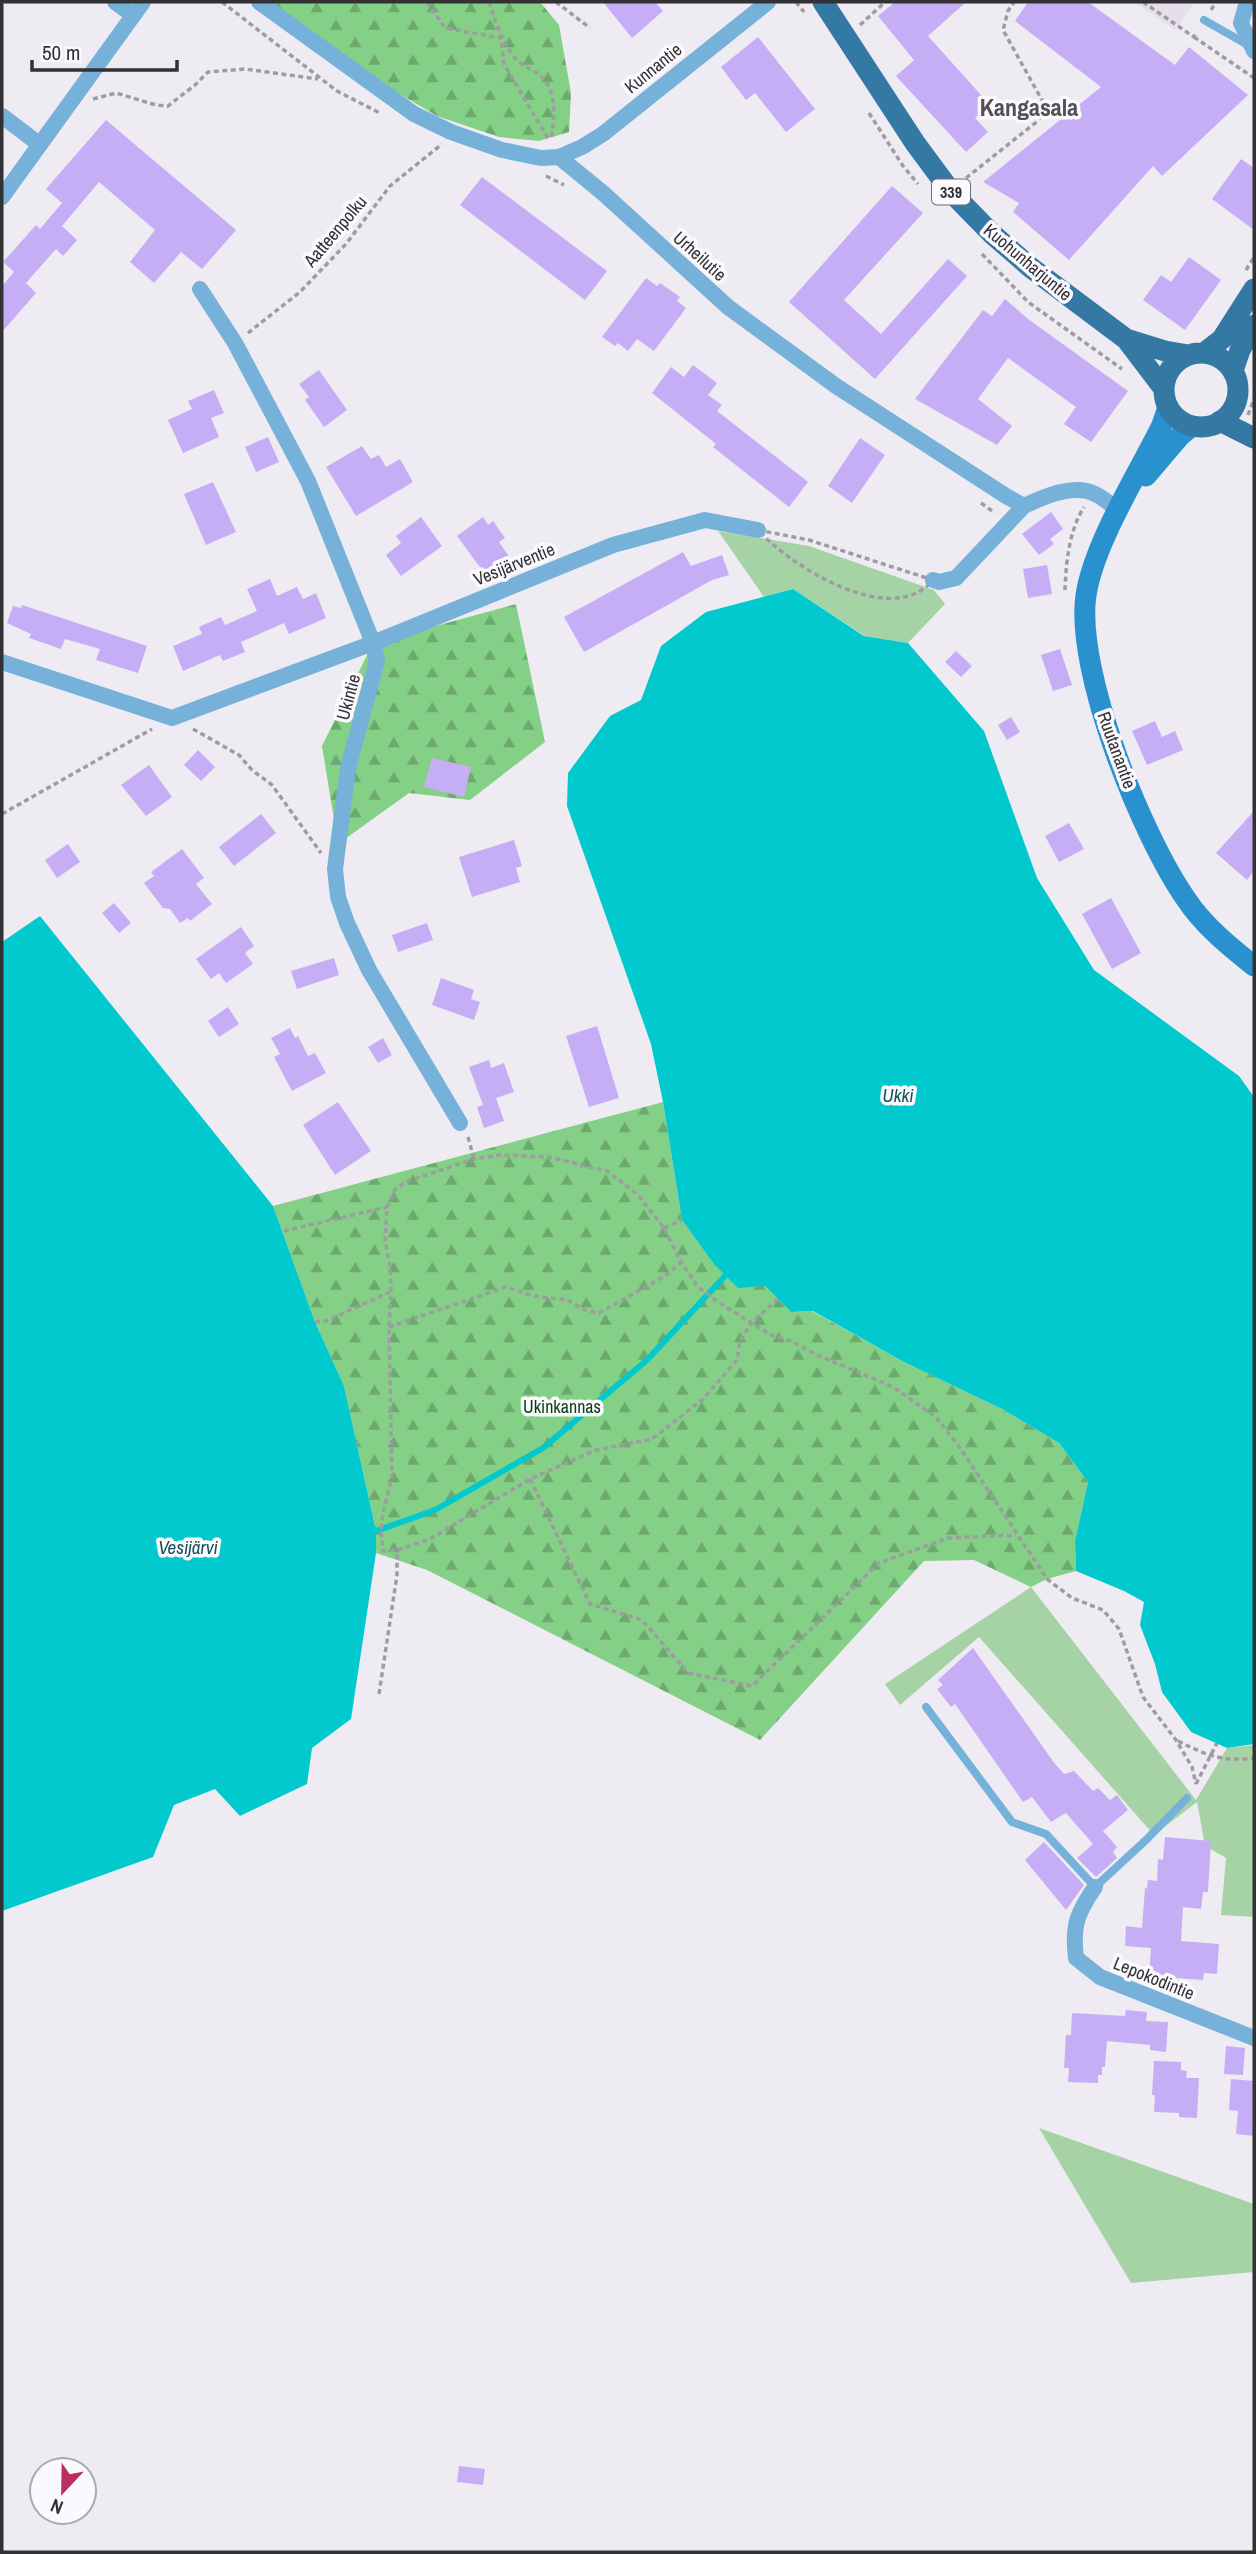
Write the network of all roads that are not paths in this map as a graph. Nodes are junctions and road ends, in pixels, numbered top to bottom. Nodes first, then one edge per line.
1 (115, 2) edge
2 (259, 2) edge
3 (768, 2) edge
4 (1247, 2) edge
5 (830, 4) edge
6 (138, 8) edge
7 (1204, 20) road end
8 (1252, 49) edge
9 (2, 116) edge
10 (39, 144) junction
11 (559, 157) junction
12 (2, 197) edge
13 (200, 289) dead end
14 (1254, 289) edge
15 (1254, 325) edge
16 (1125, 339) junction
17 (1196, 354) junction
18 (1233, 371) junction
19 (1237, 396) junction
20 (1166, 398) junction
21 (1254, 413) edge
22 (1220, 421) junction
23 (1192, 426) junction
24 (1254, 439) edge
25 (1024, 506) junction
26 (1121, 506) junction
27 (758, 530) road end
28 (933, 580) road end
29 (373, 642) junction
30 (2, 662) edge
31 (1254, 966) edge
32 (460, 1123) dead end
33 (926, 1707) dead end
34 (1187, 1798) road end
35 (1095, 1887) junction
36 (1254, 2038) edge

1 - 6 street
2 - 11 street
3 - 11 street, Kunnantie
4 - 8 street
5 - 16 main road, Kuohunharjuntie / 339
6 - 10 street
7 - 8 lane
9 - 10 street
10 - 12 street
11 - 25 street, Urheilutie
13 - 29 street, Ukintie
14 - 17 main road
15 - 18 main road
16 - 17 main road, Kuohunharjuntie / 339
16 - 20 main road, Kuohunharjuntie / 339
17 - 18 main road, 339
17 - 20 main road
18 - 19 main road
19 - 21 main road
19 - 22 main road
20 - 23 main road, 339
20 - 26 main road
22 - 23 main road
22 - 24 main road
23 - 26 main road
25 - 26 street
25 - 28 street
26 - 31 main road, Ruutanantie
27 - 29 street, Vesijärventie
29 - 30 street, Vesijärventie
29 - 32 street, Ukintie
33 - 35 lane
34 - 35 lane
35 - 36 street, Lepokodintie

